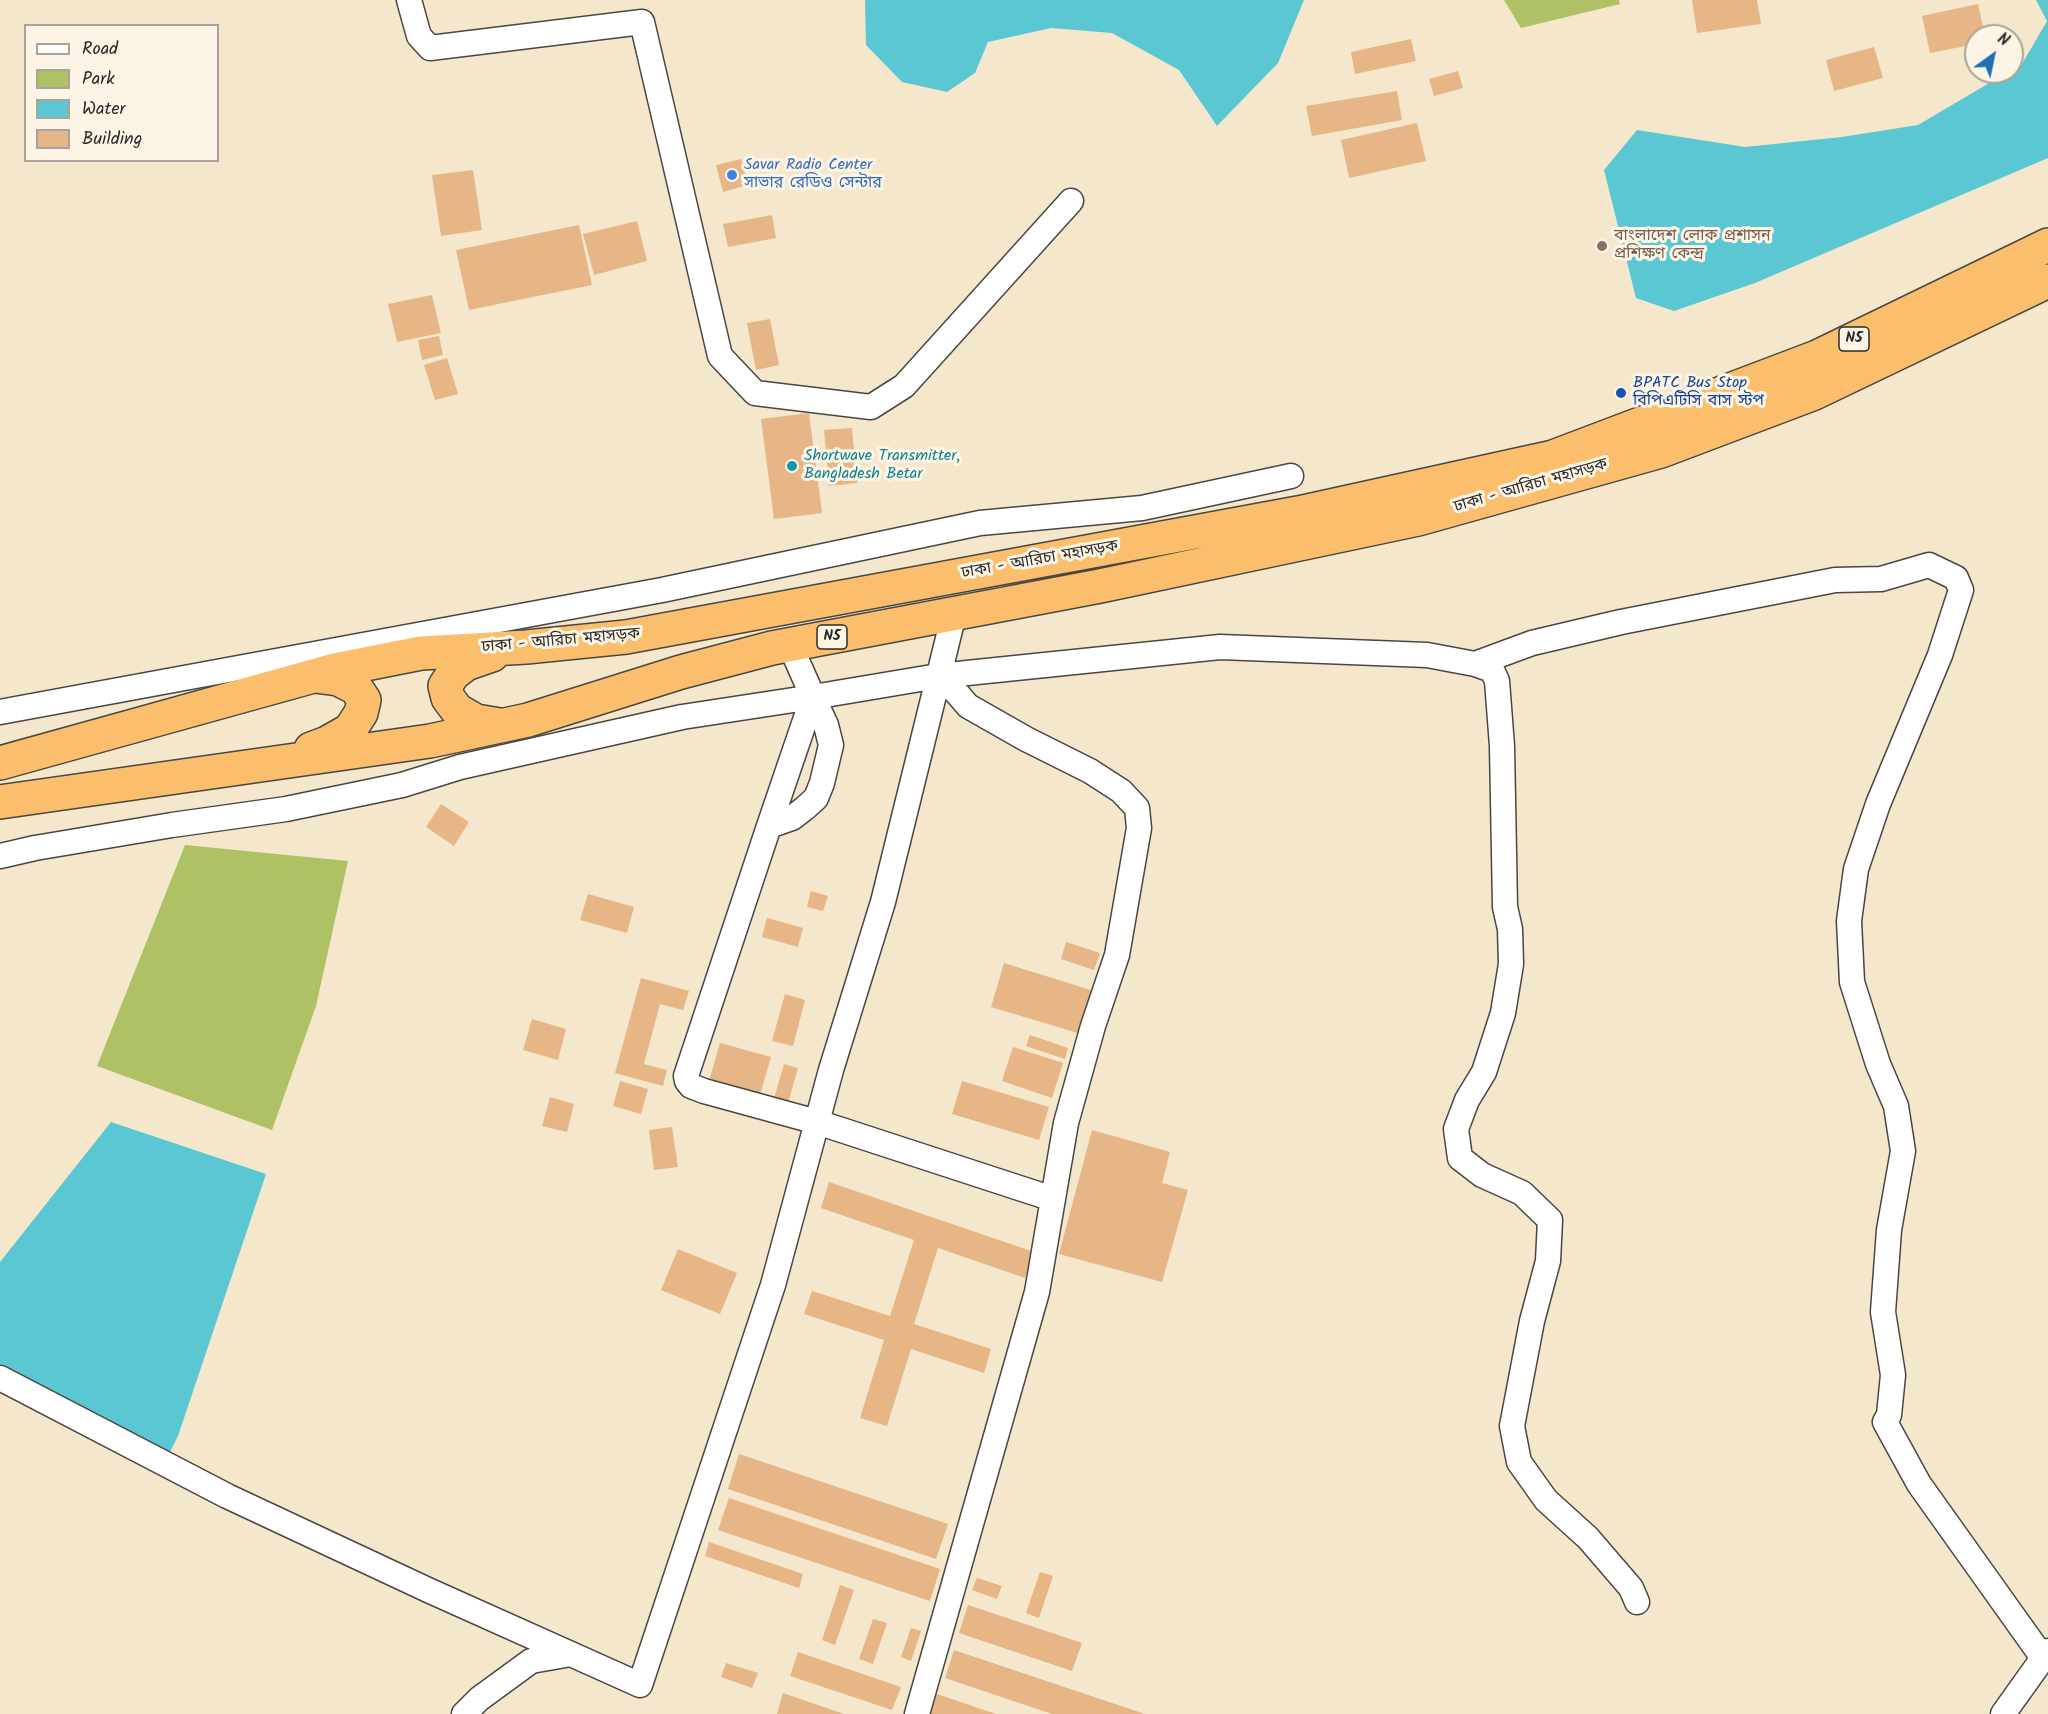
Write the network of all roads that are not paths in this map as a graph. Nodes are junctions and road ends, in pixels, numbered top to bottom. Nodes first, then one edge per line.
1 (409, 0) edge
2 (1071, 201) dead end
3 (2048, 245) edge
4 (2048, 281) edge
5 (1291, 476) dead end
6 (954, 614) junction
7 (790, 645) junction
8 (526, 647) junction
9 (1475, 664) junction
10 (313, 676) junction
11 (938, 676) junction
12 (813, 697) junction
13 (0, 712) edge
14 (501, 726) junction
15 (0, 763) edge
16 (270, 763) junction
17 (0, 802) edge
18 (770, 826) junction
19 (0, 856) edge
20 (817, 1122) junction
21 (1053, 1199) junction
22 (0, 1378) edge
23 (1637, 1602) dead end
24 (571, 1654) junction
25 (2045, 1654) edge
26 (465, 1714) edge
27 (917, 1714) edge
28 (2003, 1714) edge

1 - 2 street
3 - 8 highway, ঢাকা - আরিচা মহাসড়ক / N5
4 - 6 highway, ঢাকা - আরিচা মহাসড়ক / N5
5 - 13 street
6 - 7 highway, ঢাকা - আরিচা মহাসড়ক / N5
6 - 11 street
7 - 12 street
7 - 14 highway, ঢাকা - আরিচা মহাসড়ক / N5
8 - 10 highway, ঢাকা - আরিচা মহাসড়ক / N5
8 - 14 highway
9 - 11 street
9 - 23 street
9 - 25 street
10 - 15 highway, ঢাকা - আরিচা মহাসড়ক / N5
10 - 16 highway
11 - 12 street
11 - 20 street
11 - 21 street
12 - 18 street
12 - 18 street
12 - 19 street
14 - 16 highway, ঢাকা - আরিচা মহাসড়ক / N5
16 - 17 highway, ঢাকা - আরিচা মহাসড়ক / N5
18 - 20 street
20 - 21 street
20 - 24 street
21 - 27 street
22 - 24 street
24 - 26 street
25 - 28 street

